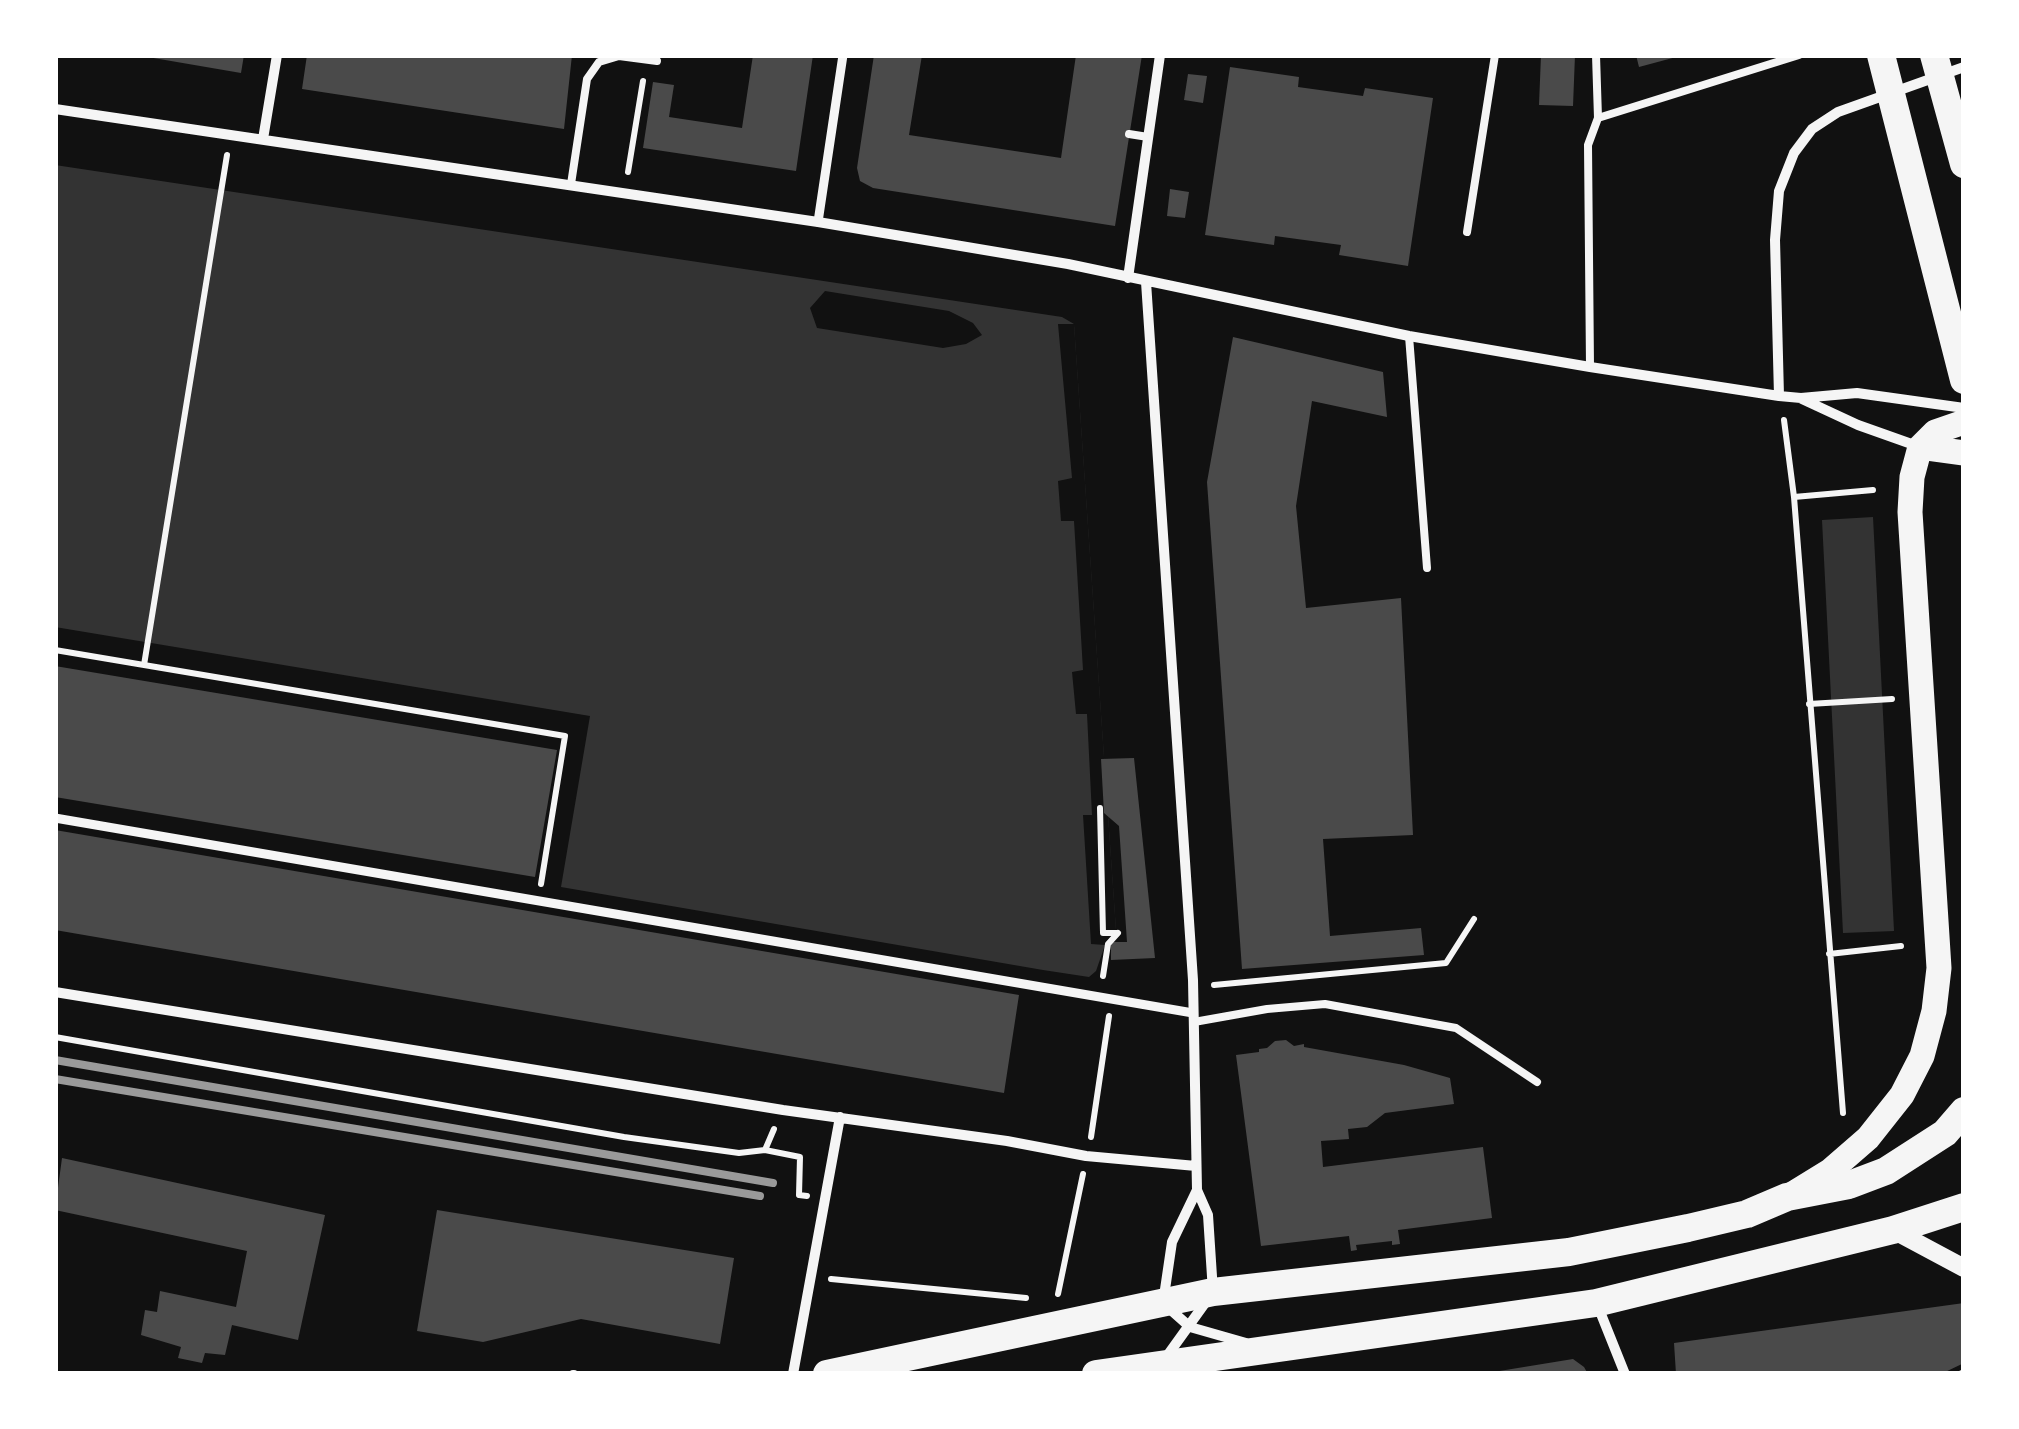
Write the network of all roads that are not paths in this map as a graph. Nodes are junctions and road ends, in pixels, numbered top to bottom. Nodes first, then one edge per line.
1 (277, 55) edge
2 (843, 55) edge
3 (1160, 55) edge
4 (1495, 55) edge
5 (1596, 55) edge
6 (1799, 55) edge
7 (1881, 55) edge
8 (1934, 55) edge
9 (657, 61) dead end
10 (1964, 67) edge
11 (55, 109) edge
12 (1598, 118) junction
13 (1130, 134) dead end
14 (1148, 137) junction
15 (264, 139) junction
16 (1964, 164) edge
17 (570, 184) junction
18 (818, 222) junction
19 (1467, 232) dead end
20 (1128, 278) junction
21 (1146, 282) junction
22 (1409, 336) junction
23 (1590, 367) junction
24 (1964, 380) edge
25 (1778, 396) junction
26 (1801, 398) junction
27 (1964, 408) edge
28 (1964, 422) edge
29 (1920, 447) junction
30 (1964, 453) edge
31 (1427, 568) dead end
32 (55, 818) edge
33 (55, 992) edge
34 (1193, 1017) junction
35 (1537, 1082) dead end
36 (1964, 1110) edge
37 (840, 1116) junction
38 (1196, 1166) junction
39 (1197, 1190) junction
40 (1787, 1197) junction
41 (1959, 1211) edge
42 (1893, 1230) junction
43 (1964, 1268) edge
44 (1213, 1292) junction
45 (1596, 1303) junction
46 (1162, 1304) junction
47 (1190, 1327) junction
48 (1268, 1349) junction
49 (1162, 1363) junction
50 (1228, 1364) edge
51 (793, 1374) edge
52 (827, 1374) edge
53 (1096, 1374) edge
54 (1624, 1374) edge

1 - 15 street
2 - 18 street
3 - 14 street
4 - 19 lane
5 - 12 lane
6 - 12 lane
7 - 24 highway
8 - 16 highway
9 - 17 lane
10 - 25 street
11 - 15 street
12 - 23 lane
13 - 14 lane
14 - 20 street
15 - 17 street
17 - 18 street
18 - 20 street
20 - 21 street
21 - 22 street
21 - 34 street
22 - 23 street
22 - 31 lane
23 - 25 street
25 - 26 street
26 - 27 street
26 - 29 street
28 - 29 main road
29 - 30 main road
29 - 40 main road
32 - 34 street
33 - 37 street
34 - 35 lane
34 - 38 street
36 - 40 highway
37 - 38 street
37 - 51 street
38 - 39 street
39 - 44 street
39 - 46 street
40 - 44 highway
41 - 42 highway
42 - 43 street
42 - 45 highway
44 - 46 highway
44 - 47 street
45 - 48 highway
45 - 54 street
46 - 47 street
46 - 52 highway
47 - 48 street
47 - 49 street
48 - 50 highway
49 - 50 highway
49 - 53 highway

